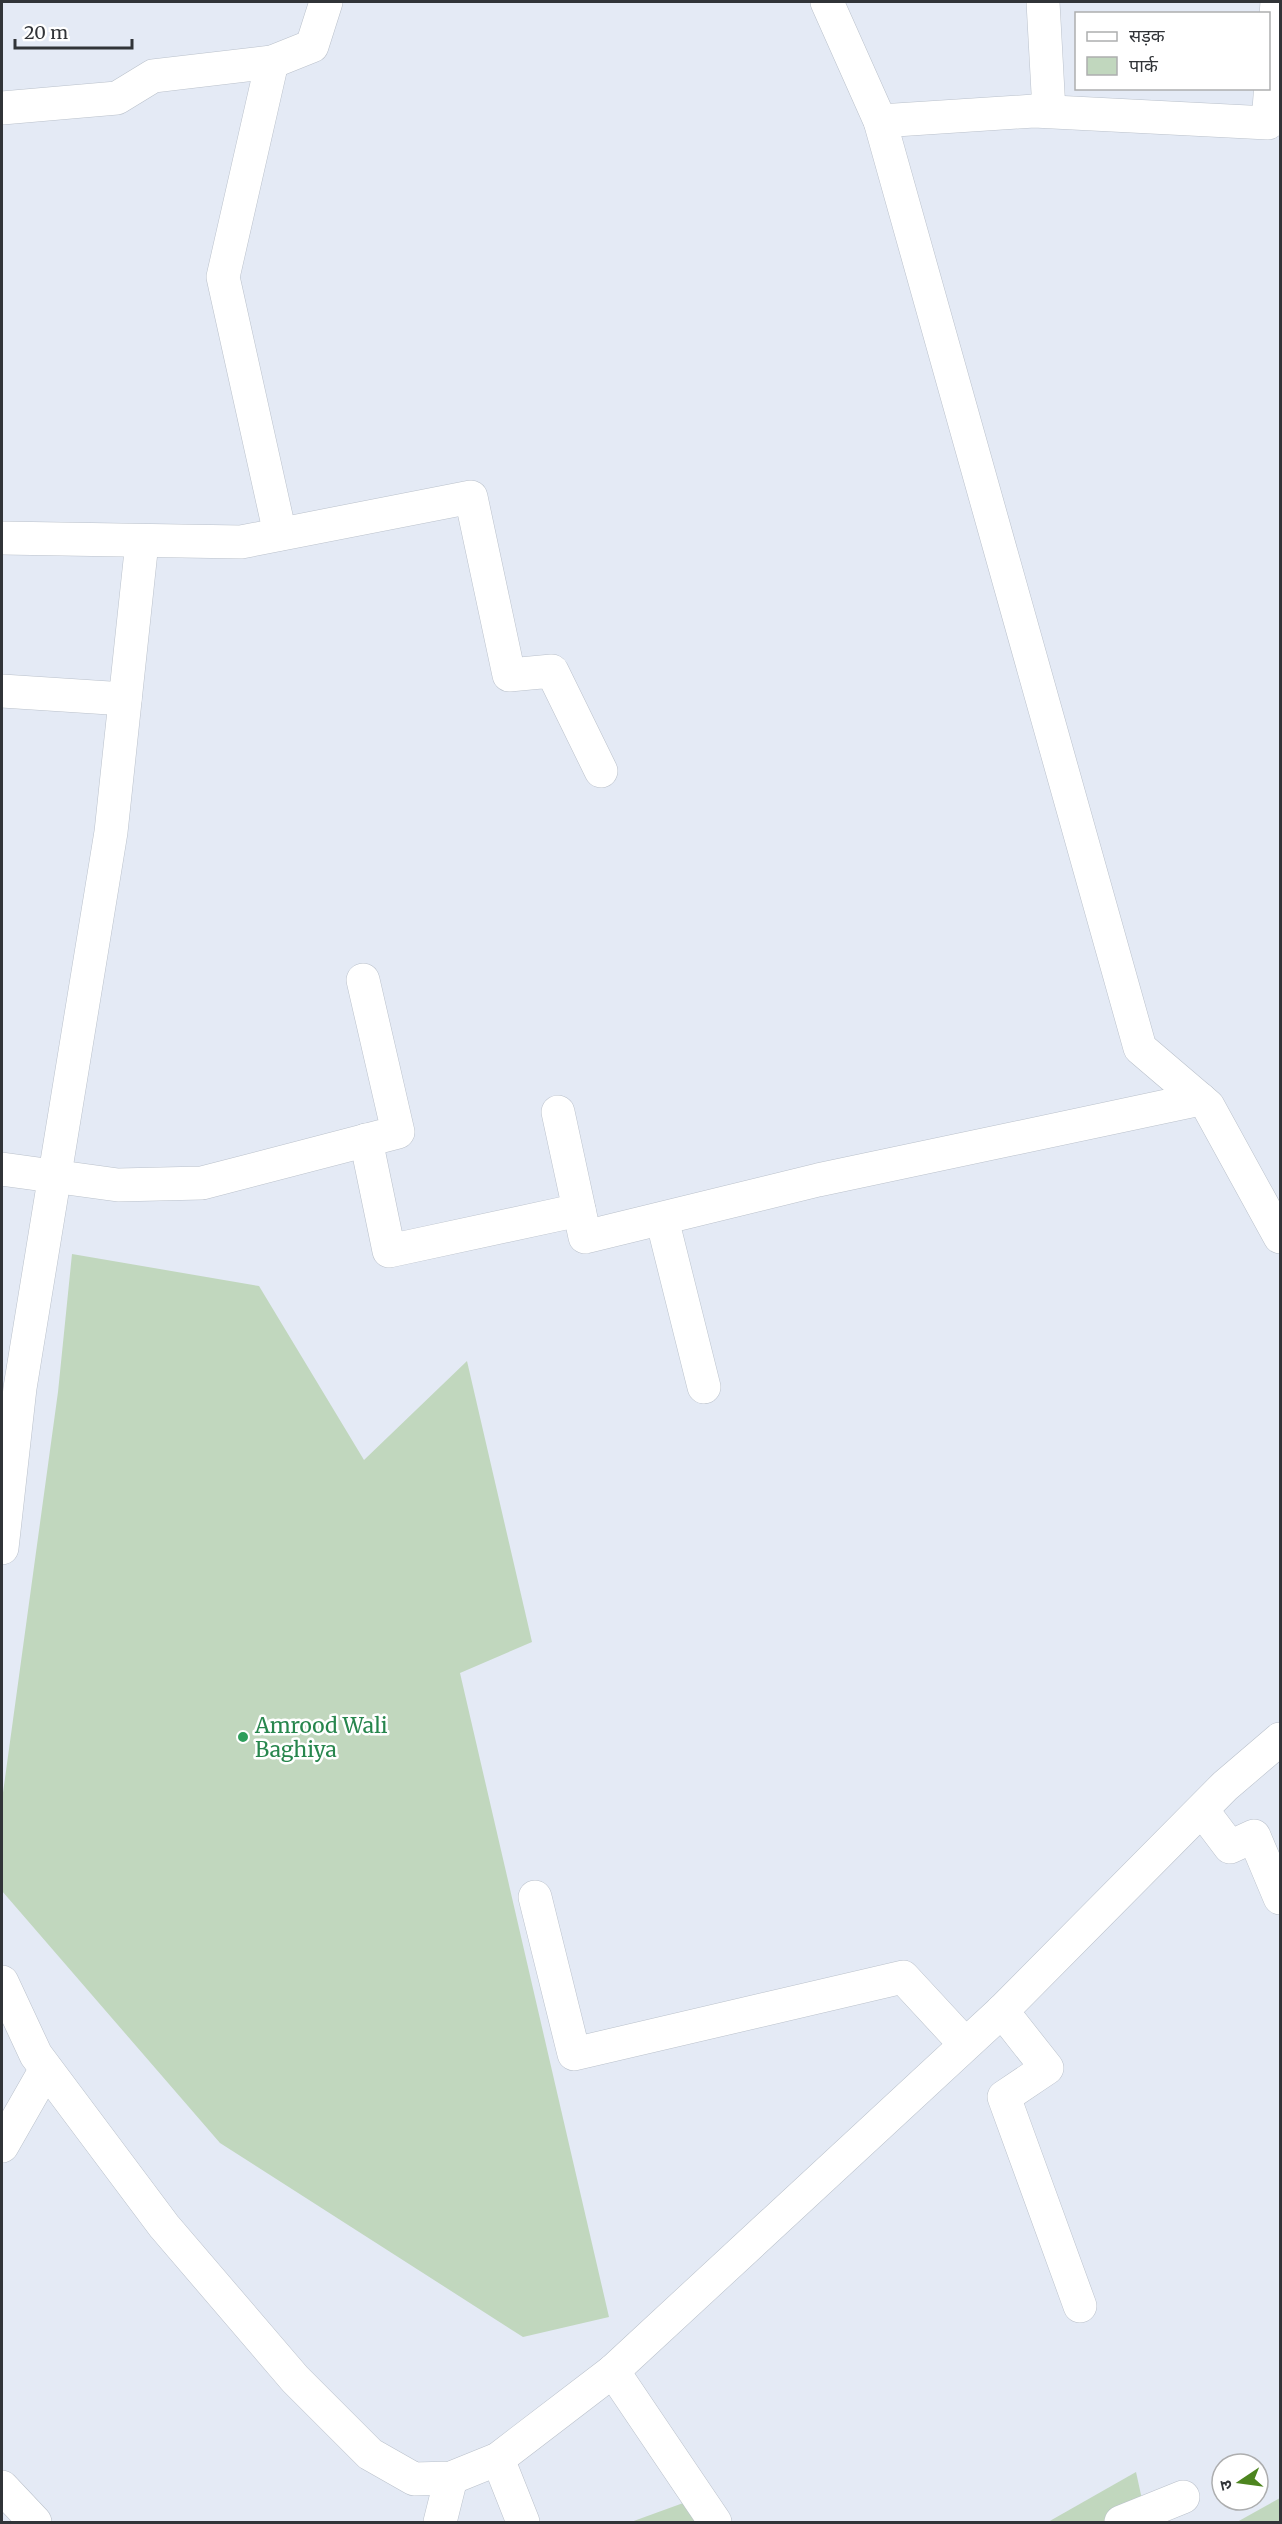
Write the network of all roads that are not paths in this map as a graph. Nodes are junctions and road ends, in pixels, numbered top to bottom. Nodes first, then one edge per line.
1 (326, 2) edge
2 (827, 2) edge
3 (1042, 2) edge
4 (1277, 2) edge
5 (272, 62) junction
6 (2, 108) edge
7 (1050, 111) junction
8 (880, 121) junction
9 (1274, 127) edge
10 (280, 534) junction
11 (2, 538) edge
12 (142, 542) junction
13 (2, 691) edge
14 (125, 699) junction
15 (601, 771) dead end
16 (363, 980) dead end
17 (1200, 1099) junction
18 (558, 1112) dead end
19 (366, 1140) junction
20 (2, 1169) edge
21 (54, 1178) junction
22 (579, 1210) junction
23 (662, 1219) junction
24 (1277, 1220) edge
25 (704, 1387) dead end
26 (2, 1548) edge
27 (1281, 1739) edge
28 (1202, 1810) junction
29 (535, 1897) dead end
30 (1281, 1898) edge
31 (2, 1982) edge
32 (1002, 2011) junction
33 (965, 2044) junction
34 (46, 2068) junction
35 (2, 2146) edge
36 (1080, 2306) dead end
37 (613, 2372) junction
38 (498, 2459) junction
39 (451, 2478) junction
40 (2, 2487) edge
41 (1183, 2497) dead end
42 (35, 2523) edge
43 (440, 2523) edge
44 (523, 2523) edge
45 (715, 2523) edge
46 (1121, 2523) edge

1 - 5 street
2 - 8 street
3 - 7 street
4 - 9 street
5 - 6 street
5 - 10 street
7 - 8 street
7 - 9 street
8 - 17 street
10 - 12 street
10 - 15 street
11 - 12 street
12 - 14 street
13 - 14 street
14 - 21 street
16 - 19 street
17 - 23 street
17 - 24 street
18 - 22 street
19 - 21 street
19 - 22 street
20 - 21 street
21 - 26 street
22 - 23 street
23 - 25 street
27 - 28 street
28 - 30 street
28 - 32 street
29 - 33 street
31 - 34 street
32 - 33 street
32 - 36 street
33 - 37 street
34 - 35 street
34 - 39 street
37 - 38 street
37 - 45 street
38 - 39 street
38 - 44 street
39 - 43 street
40 - 42 street
41 - 46 street

